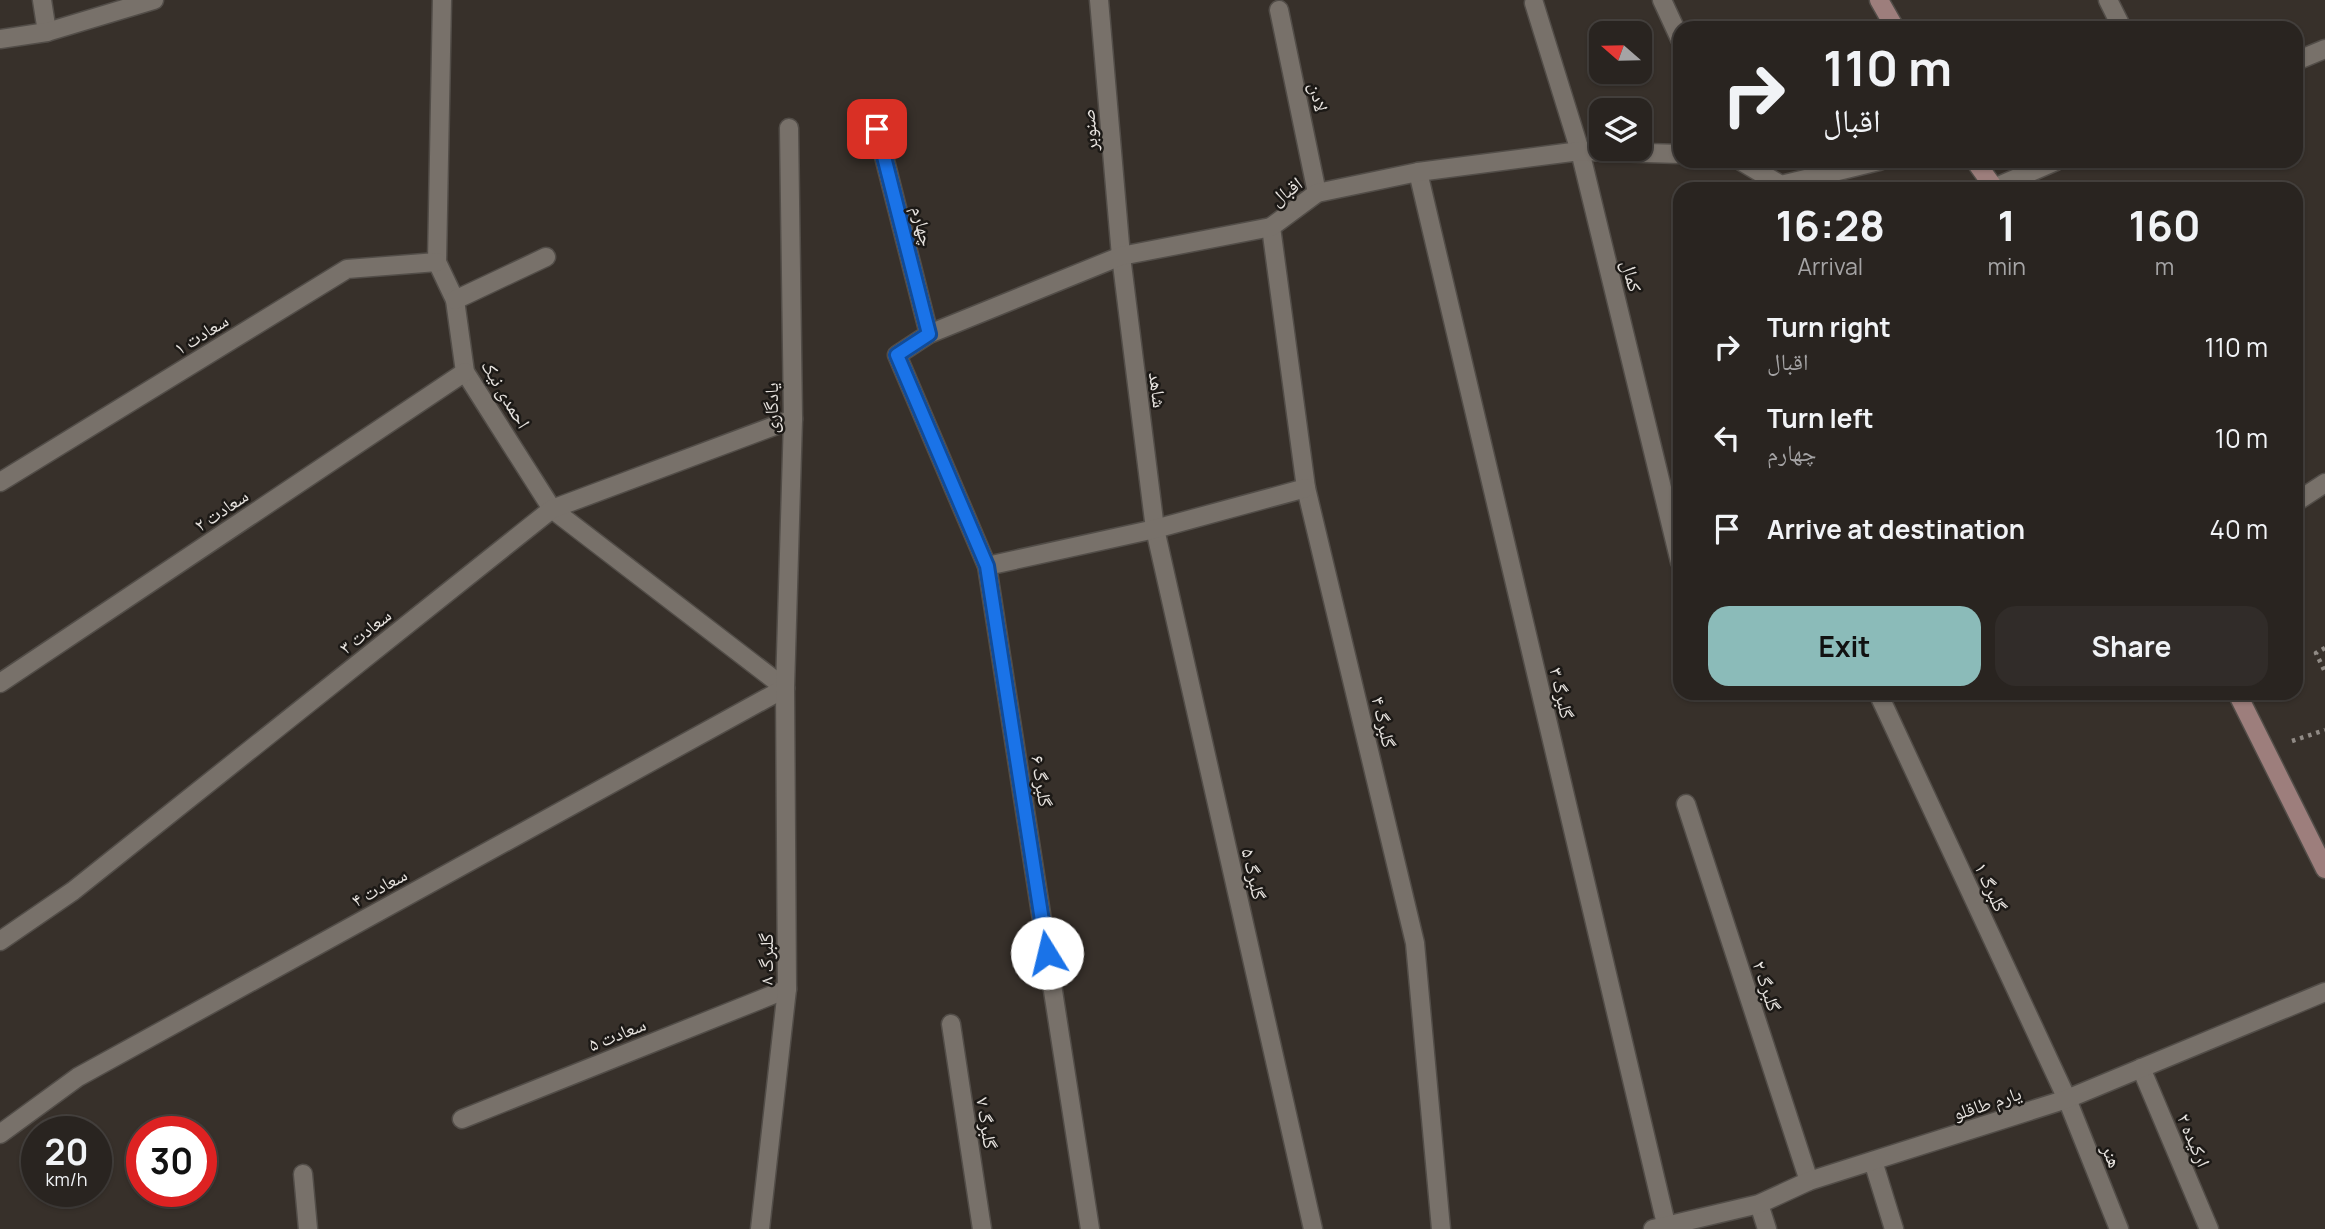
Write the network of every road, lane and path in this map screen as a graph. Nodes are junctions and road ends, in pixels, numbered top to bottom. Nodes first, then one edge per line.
1 (42, 0) edge
2 (154, 0) edge
3 (442, 0) edge
4 (1099, 0) edge
5 (1662, 0) edge
6 (1879, 0) edge
7 (2108, 0) edge
8 (1534, 3) dead end
9 (1279, 10) dead end
10 (1891, 21) edge
11 (2118, 21) edge
12 (1673, 24) edge
13 (47, 32) junction
14 (0, 39) edge
15 (2325, 49) edge
16 (2303, 58) edge
17 (789, 128) dead end
18 (877, 129) dead end
19 (1580, 151) junction
20 (1673, 154) edge
21 (1753, 168) edge
22 (1850, 168) edge
23 (2040, 168) edge
24 (1418, 172) junction
25 (1776, 182) edge
26 (1793, 182) edge
27 (2008, 182) edge
28 (1317, 193) junction
29 (1271, 227) junction
30 (1121, 256) junction
31 (546, 257) dead end
32 (437, 262) junction
33 (454, 300) junction
34 (929, 334) junction
35 (897, 355) joint
36 (465, 372) junction
37 (793, 419) junction
38 (0, 482) edge
39 (2325, 483) edge
40 (1306, 488) junction
41 (2303, 497) edge
42 (552, 509) junction
43 (1154, 529) junction
44 (1673, 533) edge
45 (987, 566) junction
46 (2325, 648) edge
47 (2325, 673) edge
48 (0, 683) edge
49 (785, 688) junction
50 (1881, 700) edge
51 (2240, 700) edge
52 (1686, 804) dead end
53 (2325, 869) edge
54 (0, 941) edge
55 (787, 989) junction
56 (2325, 992) edge
57 (951, 1024) dead end
58 (2141, 1068) junction
59 (2067, 1099) junction
60 (462, 1119) dead end
61 (0, 1134) edge
62 (1873, 1161) junction
63 (303, 1174) dead end
64 (1809, 1181) junction
65 (1759, 1204) junction
66 (1660, 1227) edge
67 (308, 1229) edge
68 (761, 1229) edge
69 (982, 1229) edge
70 (1090, 1229) edge
71 (1313, 1229) edge
72 (1441, 1229) edge
73 (1767, 1229) edge
74 (1894, 1229) edge
75 (2119, 1229) edge
76 (2209, 1229) edge

1 - 13 street
2 - 13 street
3 - 32 street, احمدی نیک
4 - 30 street, صنوبر
5 - 12 street
6 - 10 main road
7 - 11 street
8 - 19 street, کمال
9 - 28 street, لادن
13 - 14 street
15 - 16 street
17 - 37 street, یادگاری
18 - 34 street, چهارم
19 - 20 street, اقبال
19 - 24 street, اقبال
19 - 44 street, کمال
21 - 25 street
22 - 26 street
23 - 27 street
24 - 28 street, اقبال
24 - 66 street, گلبرگ ۳
28 - 29 street, اقبال
29 - 30 street, اقبال
29 - 40 street, گلبرگ ۴
30 - 34 street, اقبال
30 - 43 street, شاهد
31 - 33 street
32 - 33 street, احمدی نیک
32 - 38 street, سعادت ۱
33 - 36 street, احمدی نیک
34 - 35 street, اقبال
35 - 45 street, گلبرگ ۶
36 - 42 street, احمدی نیک
36 - 48 street, سعادت ۲
37 - 42 street, سعادت ۳
37 - 49 street, یادگاری
39 - 41 street
40 - 43 street
40 - 72 street, گلبرگ ۴
42 - 49 street, احمدی نیک
42 - 54 street, سعادت ۳
43 - 45 street
43 - 71 street, گلبرگ ۵
45 - 70 street, گلبرگ ۶
46 - 47 path
49 - 55 street, گلبرگ ۸
49 - 61 street, سعادت ۴
50 - 59 street, گلبرگ ۱
51 - 53 main road
52 - 64 street, گلبرگ ۲
55 - 60 street, سعادت ۵
55 - 68 street, گلبرگ ۸
56 - 58 street, یارم طاقلو
57 - 69 street, گلبرگ ۷
58 - 59 street, یارم طاقلو
58 - 76 street, ارکیده ۲
59 - 62 street, یارم طاقلو
59 - 75 street, هنر
62 - 64 street, یارم طاقلو
62 - 74 street
63 - 67 street
64 - 65 street, یارم طاقلو
65 - 66 street, یارم طاقلو
65 - 73 street

